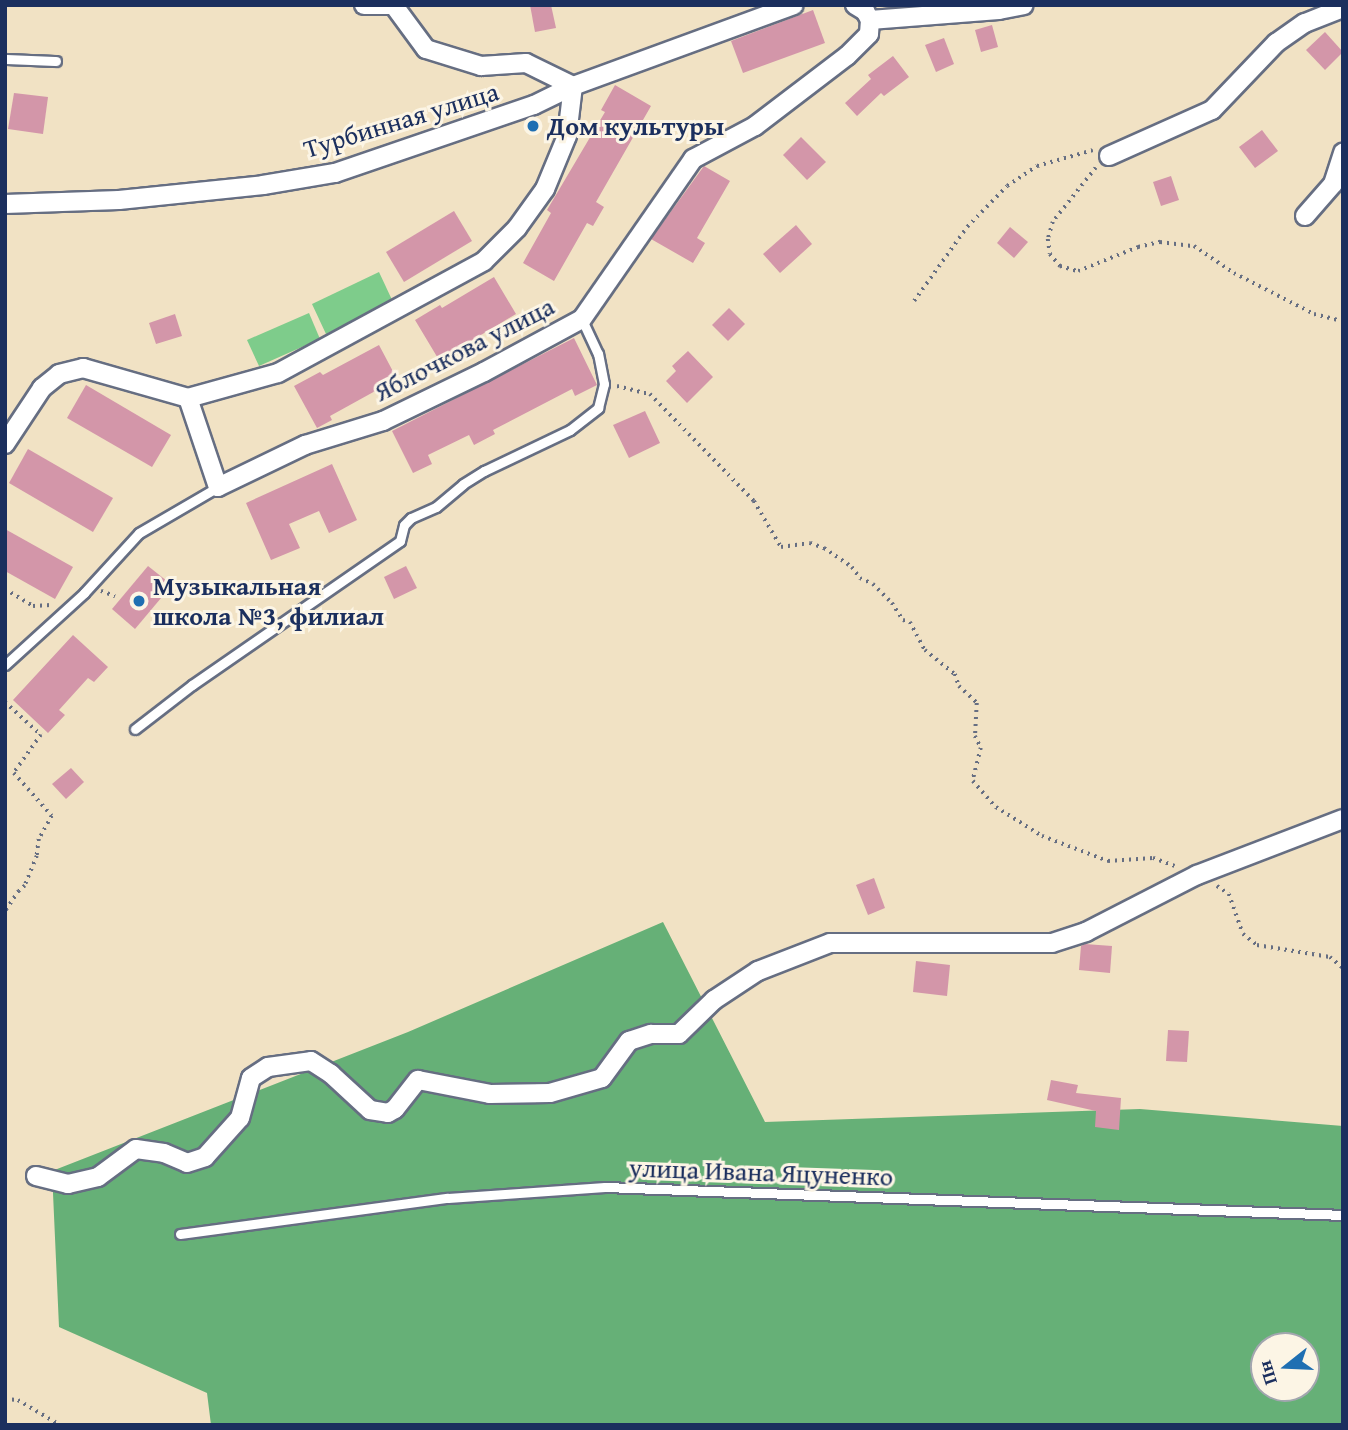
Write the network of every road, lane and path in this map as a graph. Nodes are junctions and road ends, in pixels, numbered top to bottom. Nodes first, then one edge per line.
1 (364, 5) edge
2 (794, 5) edge
3 (855, 5) edge
4 (1024, 5) edge
5 (396, 6) edge
6 (1343, 8) edge
7 (870, 20) junction
8 (5, 59) edge
9 (56, 61) dead end
10 (573, 86) junction
11 (1343, 153) edge
12 (1109, 156) junction
13 (5, 204) edge
14 (1305, 216) dead end
15 (914, 301) dead end
16 (582, 319) junction
17 (1343, 321) edge
18 (604, 384) junction
19 (188, 398) junction
20 (5, 444) edge
21 (218, 487) junction
22 (5, 589) edge
23 (33, 606) dead end
24 (5, 665) edge
25 (5, 702) edge
26 (135, 729) dead end
27 (1343, 819) edge
28 (1195, 877) junction
29 (5, 912) edge
30 (1343, 968) edge
31 (36, 1176) dead end
32 (1343, 1215) edge
33 (180, 1234) dead end
34 (5, 1399) edge
35 (60, 1425) edge

1 - 5 street
2 - 10 street, Турбинная улица
3 - 7 street
4 - 7 street
5 - 10 street
6 - 12 street
7 - 16 street, Яблочкова улица
8 - 9 lane
10 - 13 street, Турбинная улица
10 - 19 street
11 - 14 street
12 - 15 path
12 - 17 path
16 - 18 lane
16 - 21 street, Яблочкова улица
18 - 26 lane
18 - 28 path
19 - 20 street
19 - 21 street
21 - 24 lane
22 - 23 path
25 - 29 path
27 - 28 street
28 - 30 path
28 - 31 street
32 - 33 lane, улица Ивана Яцуненко
34 - 35 path

